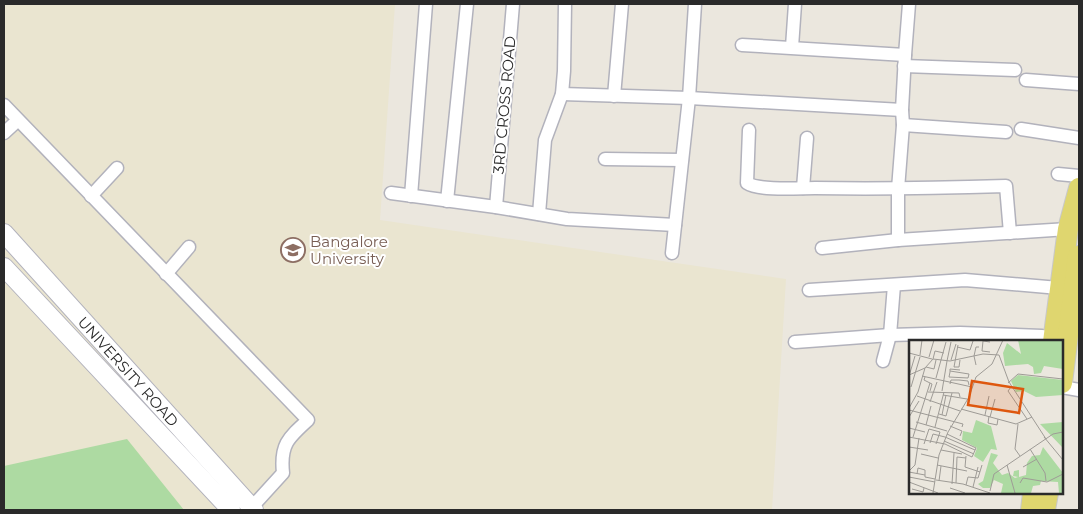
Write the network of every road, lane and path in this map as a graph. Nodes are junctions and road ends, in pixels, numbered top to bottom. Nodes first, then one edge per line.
1 (426, 4) edge
2 (467, 4) edge
3 (513, 4) edge
4 (566, 4) edge
5 (622, 4) edge
6 (694, 4) edge
7 (795, 4) edge
8 (900, 4) edge
9 (909, 4) edge
10 (742, 45) dead end
11 (792, 47) junction
12 (904, 60) junction
13 (1015, 70) dead end
14 (1026, 80) dead end
15 (1079, 84) edge
16 (562, 94) junction
17 (614, 96) junction
18 (689, 98) junction
19 (4, 106) edge
20 (902, 110) junction
21 (18, 120) junction
22 (903, 125) junction
23 (1021, 129) dead end
24 (749, 130) dead end
25 (1006, 132) dead end
26 (4, 134) edge
27 (807, 138) dead end
28 (1079, 138) edge
29 (605, 159) dead end
30 (682, 160) junction
31 (118, 168) dead end
32 (1058, 174) dead end
33 (1079, 176) edge
34 (803, 188) junction
35 (1079, 188) edge
36 (898, 189) junction
37 (391, 193) dead end
38 (91, 196) junction
39 (411, 196) junction
40 (447, 201) junction
41 (496, 207) junction
42 (539, 214) junction
43 (675, 226) junction
44 (1068, 229) junction
45 (4, 233) edge
46 (1010, 233) junction
47 (898, 240) junction
48 (189, 247) dead end
49 (822, 248) dead end
50 (1079, 249) edge
51 (672, 253) dead end
52 (4, 267) edge
53 (166, 274) junction
54 (894, 285) junction
55 (809, 290) dead end
56 (1070, 296) edge
57 (890, 335) junction
58 (1056, 340) edge
59 (795, 342) dead end
60 (1063, 342) edge
61 (883, 361) dead end
62 (1063, 387) edge
63 (1079, 390) edge
64 (1033, 494) edge
65 (1048, 494) edge
66 (253, 509) edge
67 (231, 510) edge
68 (1030, 510) edge
69 (1046, 510) edge

1 - 39 street
2 - 40 street
3 - 41 street, 3RD CROSS ROAD
4 - 16 street
5 - 17 street
6 - 18 street
7 - 11 street
8 - 9 street
9 - 12 street
10 - 11 street
11 - 12 street
12 - 13 street
12 - 20 street
14 - 15 street
16 - 17 street
16 - 42 street
17 - 18 street
18 - 20 street
18 - 30 street
19 - 21 street
20 - 22 street
21 - 26 street
21 - 38 street
22 - 25 street
22 - 36 street
23 - 28 street
24 - 34 street
27 - 34 street
29 - 30 street
30 - 43 street
31 - 38 street
32 - 33 street
34 - 36 street
35 - 44 main road
36 - 46 street
36 - 47 street
37 - 39 street
38 - 53 street
39 - 40 street
40 - 41 street
41 - 42 street
42 - 43 street
43 - 51 street
44 - 46 street
44 - 56 main road
45 - 66 main road, UNIVERSITY ROAD
46 - 47 street
47 - 49 street
48 - 53 street
50 - 56 main road
52 - 67 main road, UNIVERSITY ROAD
53 - 66 street
54 - 55 street
54 - 56 street
54 - 57 street
56 - 60 main road
57 - 58 street
57 - 59 street
57 - 61 street
62 - 63 street
64 - 68 main road
65 - 69 main road

